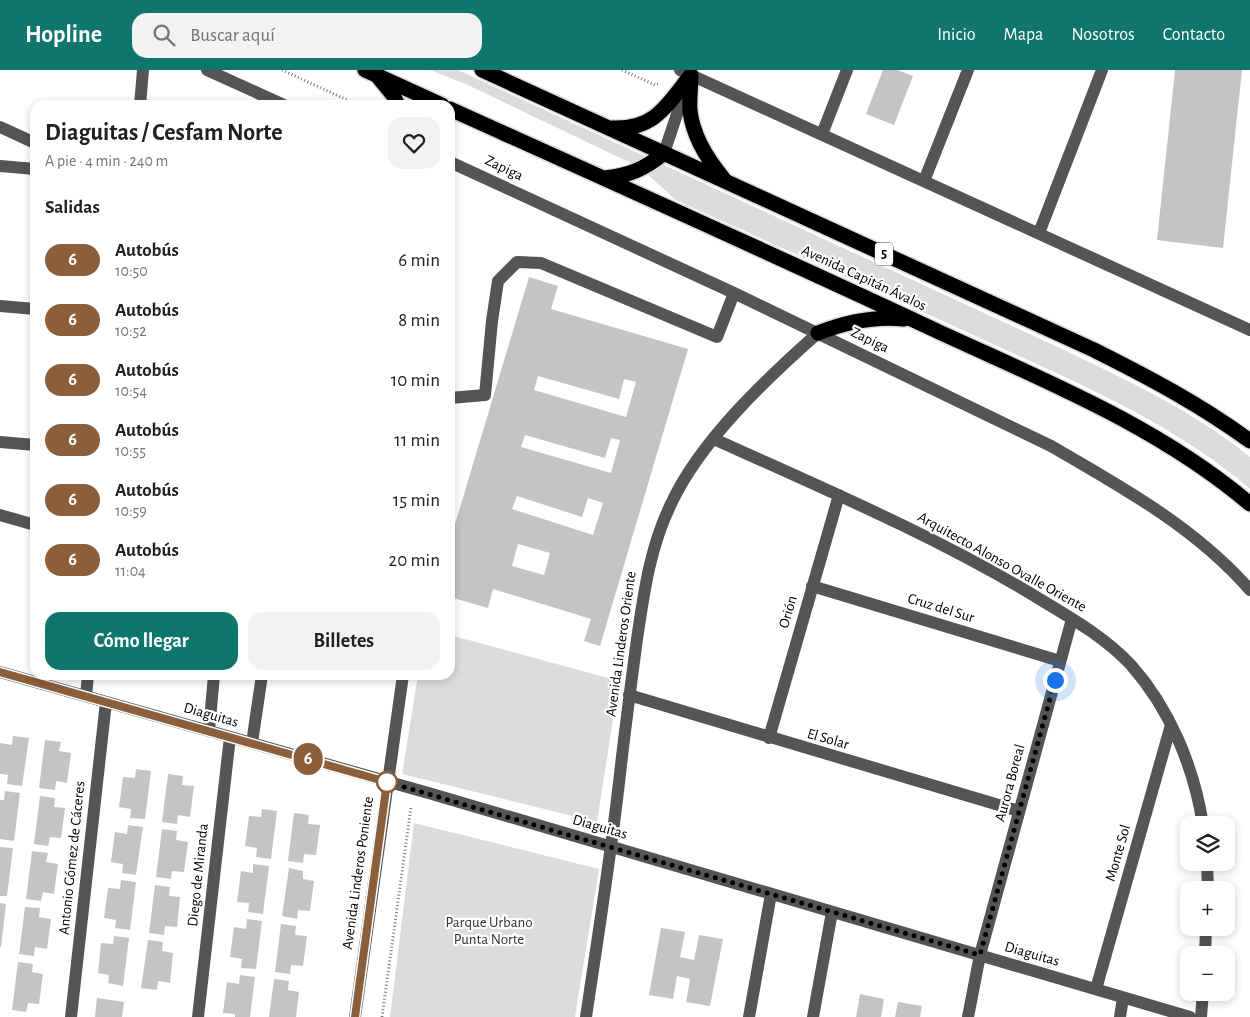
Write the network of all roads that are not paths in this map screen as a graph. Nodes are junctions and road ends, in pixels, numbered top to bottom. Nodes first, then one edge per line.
1 (143, 70) edge
2 (207, 70) edge
3 (482, 70) edge
4 (847, 70) edge
5 (968, 70) edge
6 (1102, 70) edge
7 (688, 72) edge
8 (370, 73) edge
9 (140, 100) edge
10 (266, 100) edge
11 (396, 100) edge
12 (431, 100) edge
13 (455, 111) edge
14 (0, 127) edge
15 (608, 127) junction
16 (822, 134) junction
17 (30, 141) edge
18 (664, 153) junction
19 (455, 164) edge
20 (0, 166) edge
21 (30, 169) edge
22 (603, 178) junction
23 (924, 181) junction
24 (726, 182) junction
25 (1039, 233) junction
26 (734, 293) junction
27 (0, 306) edge
28 (30, 309) edge
29 (913, 320) junction
30 (1250, 330) edge
31 (818, 333) junction
32 (455, 398) edge
33 (714, 439) junction
34 (1250, 440) edge
35 (0, 442) edge
36 (30, 445) edge
37 (839, 495) junction
38 (1250, 504) edge
39 (0, 515) edge
40 (30, 524) edge
41 (812, 586) junction
42 (1250, 590) edge
43 (1072, 619) junction
44 (1060, 661) junction
45 (0, 672) edge
46 (88, 680) edge
47 (214, 680) edge
48 (261, 680) edge
49 (402, 680) edge
50 (629, 695) junction
51 (86, 696) junction
52 (106, 702) junction
53 (1171, 725) junction
54 (209, 731) junction
55 (230, 737) junction
56 (769, 738) junction
57 (252, 743) junction
58 (387, 782) junction
59 (1019, 811) junction
60 (1201, 816) edge
61 (612, 847) junction
62 (771, 894) junction
63 (832, 912) junction
64 (980, 955) junction
65 (1096, 989) junction
66 (1123, 998) junction
67 (1202, 1001) edge
68 (71, 1017) edge
69 (198, 1017) edge
70 (355, 1017) edge
71 (586, 1017) edge
72 (749, 1017) edge
73 (813, 1017) edge
74 (968, 1017) edge
75 (1120, 1017) edge
76 (1190, 1017) edge
77 (1201, 1017) edge

1 - 9 street
2 - 10 street
3 - 15 highway, Avenida Capitán Ávalos / 5
4 - 16 street
5 - 23 street
6 - 25 street
7 - 15 highway
7 - 16 street
7 - 18 street
7 - 24 highway
8 - 11 highway
8 - 12 highway
13 - 22 highway, Avenida Capitán Ávalos
14 - 17 street
15 - 18 highway, Avenida Capitán Ávalos / 5
16 - 23 street
18 - 22 highway
18 - 24 highway, Avenida Capitán Ávalos / 5
19 - 26 street, Zapiga
20 - 21 street
22 - 29 highway, Avenida Capitán Ávalos
23 - 25 street
24 - 34 highway, Avenida Capitán Ávalos / 5
25 - 30 street
26 - 31 street, Zapiga
26 - 32 street
27 - 28 street
29 - 31 highway
29 - 38 highway, Avenida Capitán Ávalos
31 - 33 street, Avenida Linderos Oriente
31 - 42 street, Zapiga
33 - 37 street, Arquitecto Alonso Ovalle Oriente
33 - 50 street, Avenida Linderos Oriente
35 - 36 street
37 - 41 street, Orión
37 - 43 street, Arquitecto Alonso Ovalle Oriente
39 - 40 street
41 - 44 street, Cruz del Sur
41 - 56 street, Orión
43 - 44 street, Aurora Boreal
43 - 53 street, Arquitecto Alonso Ovalle Oriente
44 - 59 street, Aurora Boreal
45 - 51 street, Diaguitas
46 - 51 street
47 - 54 street
48 - 57 street
49 - 58 street, Avenida Linderos Poniente
50 - 56 street, El Solar
50 - 61 street, Avenida Linderos Oriente
51 - 52 street, Diaguitas
52 - 54 street, Diaguitas
52 - 68 street, Antonio Gómez de Cáceres
53 - 60 street, Arquitecto Alonso Ovalle Oriente
53 - 65 street, Monte Sol
54 - 55 street, Diaguitas
55 - 57 street, Diaguitas
55 - 69 street, Diego de Miranda
56 - 59 street, El Solar
57 - 58 street, Diaguitas
58 - 61 street, Diaguitas
58 - 70 street, Avenida Linderos Poniente
59 - 64 street, Aurora Boreal
61 - 62 street, Diaguitas
61 - 71 street, Avenida Linderos Oriente
62 - 63 street, Diaguitas
62 - 72 street
63 - 64 street, Diaguitas
63 - 73 street
64 - 65 street, Diaguitas
64 - 74 street, Aurora Boreal
65 - 66 street, Diaguitas
66 - 75 street
66 - 76 street, Diaguitas
67 - 77 street

